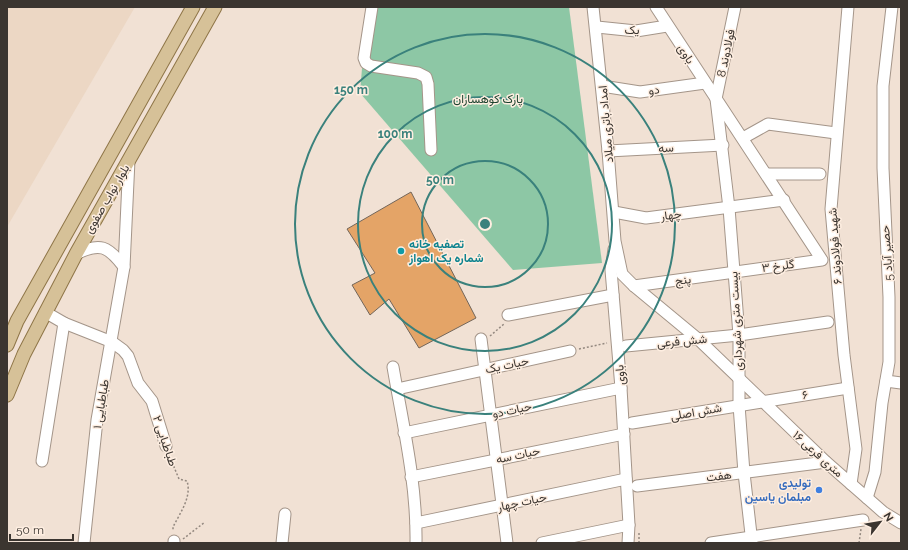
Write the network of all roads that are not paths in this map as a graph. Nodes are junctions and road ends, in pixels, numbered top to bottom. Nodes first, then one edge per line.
1 (193, 7) edge
2 (215, 7) edge
3 (372, 7) edge
4 (594, 7) edge
5 (656, 7) edge
6 (735, 7) edge
7 (848, 7) edge
8 (892, 7) edge
9 (667, 26) junction
10 (597, 27) junction
11 (705, 83) junction
12 (602, 86) junction
13 (716, 99) junction
14 (836, 133) junction
15 (743, 138) junction
16 (723, 145) junction
17 (431, 150) dead end
18 (608, 152) junction
19 (130, 160) junction
20 (767, 174) junction
21 (820, 174) dead end
22 (784, 200) junction
23 (729, 208) junction
24 (614, 212) junction
25 (615, 241) junction
26 (76, 254) junction
27 (822, 260) joint
28 (124, 266) junction
29 (733, 272) junction
30 (634, 286) junction
31 (613, 295) junction
32 (45, 312) junction
33 (508, 315) road end
34 (17, 321) junction
35 (828, 322) dead end
36 (64, 323) junction
37 (7, 333) edge
38 (739, 336) junction
39 (481, 339) road end
40 (698, 339) junction
41 (112, 342) junction
42 (621, 343) junction
43 (7, 345) edge
44 (570, 351) road end
45 (393, 367) dead end
46 (485, 370) junction
47 (739, 381) junction
48 (886, 381) junction
49 (901, 383) edge
50 (621, 388) junction
51 (848, 388) junction
52 (397, 389) junction
53 (7, 395) edge
54 (761, 401) junction
55 (739, 405) junction
56 (491, 414) junction
57 (632, 424) dead end
58 (404, 433) junction
59 (624, 434) junction
60 (166, 446) road end
61 (496, 460) junction
62 (42, 461) dead end
63 (826, 462) junction
64 (744, 473) junction
65 (411, 477) junction
66 (626, 479) junction
67 (851, 484) junction
68 (637, 486) dead end
69 (867, 498) junction
70 (502, 506) junction
71 (285, 514) dead end
72 (863, 520) dead end
73 (416, 523) junction
74 (901, 523) edge
75 (629, 525) junction
76 (752, 540) edge
77 (84, 543) edge
78 (282, 543) edge
79 (416, 543) edge
80 (507, 543) edge
81 (542, 543) edge
82 (628, 543) edge
83 (711, 543) edge

1 - 34 main road, بلوار نواب صفوی
2 - 19 main road, بلوار نواب صفوی
3 - 17 street
4 - 10 street, امداد باتری میلاد
5 - 9 street, باوی
6 - 13 street, فولادوند 8
7 - 14 street, شهید فولادوند ۶
8 - 48 street, حصیر آباد 5
9 - 10 street, یک
9 - 11 street, باوی
10 - 12 street, امداد باتری میلاد
11 - 12 street, دو
11 - 13 street, باوی
12 - 18 street, امداد باتری میلاد
13 - 15 street, باوی
13 - 16 street, بیست متری شهرداری
14 - 15 street
14 - 51 street, شهید فولادوند ۶
15 - 20 street, باوی
16 - 18 street, سه
16 - 23 street, بیست متری شهرداری
18 - 24 street, امداد باتری میلاد
19 - 26 main road, بلوار نواب صفوی
19 - 28 street, طباطبایی ۱
20 - 21 street
20 - 22 street, باوی
22 - 23 street, چهار
22 - 27 street, باوی
23 - 24 street, چهار
23 - 29 street, بیست متری شهرداری
24 - 25 street, امداد باتری میلاد
25 - 30 street, ۱۶ متری فرعی
25 - 31 street, باوی
26 - 28 street
26 - 32 main road, بلوار نواب صفوی
27 - 29 street, گلرخ ۳
28 - 41 street, طباطبایی ۱
29 - 30 street, پنج
29 - 38 street, بیست متری شهرداری
30 - 40 street, ۱۶ متری فرعی
31 - 33 street
31 - 42 street, باوی
32 - 36 street, طباطبایی ۲
32 - 53 main road, بلوار نواب صفوی
34 - 37 street
34 - 43 main road, بلوار نواب صفوی
35 - 38 street, شش فرعی
36 - 41 street, طباطبایی ۲
36 - 62 street
38 - 40 street, شش فرعی
38 - 47 street, بیست متری شهرداری
39 - 46 street
40 - 42 street, شش فرعی
40 - 47 street, ۱۶ متری فرعی
41 - 60 street, طباطبایی ۲
41 - 77 street, طباطبایی ۱
42 - 50 street, باوی
44 - 46 street, حیات یک
45 - 52 street
46 - 52 street, حیات یک
46 - 56 street
47 - 54 street, ۱۶ متری فرعی
47 - 55 street, بیست متری شهرداری
48 - 49 street
48 - 69 street, حصیر آباد 5
50 - 56 street, حیات دو
50 - 59 street, باوی
51 - 54 street, ۶
51 - 67 street, شهید فولادوند ۶
52 - 58 street
54 - 55 street, شش اصلی
54 - 63 street, ۱۶ متری فرعی
55 - 57 street, شش اصلی
55 - 64 street, بیست متری شهرداری
56 - 58 street, حیات دو
56 - 61 street
58 - 65 street
59 - 61 street, حیات سه
59 - 66 street, باوی
61 - 65 street, حیات سه
61 - 70 street
63 - 64 street, هفت
63 - 67 street, ۱۶ متری فرعی
64 - 68 street, هفت
64 - 76 street, بیست متری شهرداری
65 - 73 street
66 - 70 street, حیات چهار
66 - 75 street, باوی
67 - 69 street, ۱۶ متری فرعی
69 - 74 street, ۱۶ متری فرعی
70 - 73 street, حیات چهار
70 - 80 street
71 - 78 street
72 - 76 street
73 - 79 street
75 - 81 street
75 - 82 street, باوی
76 - 83 street

